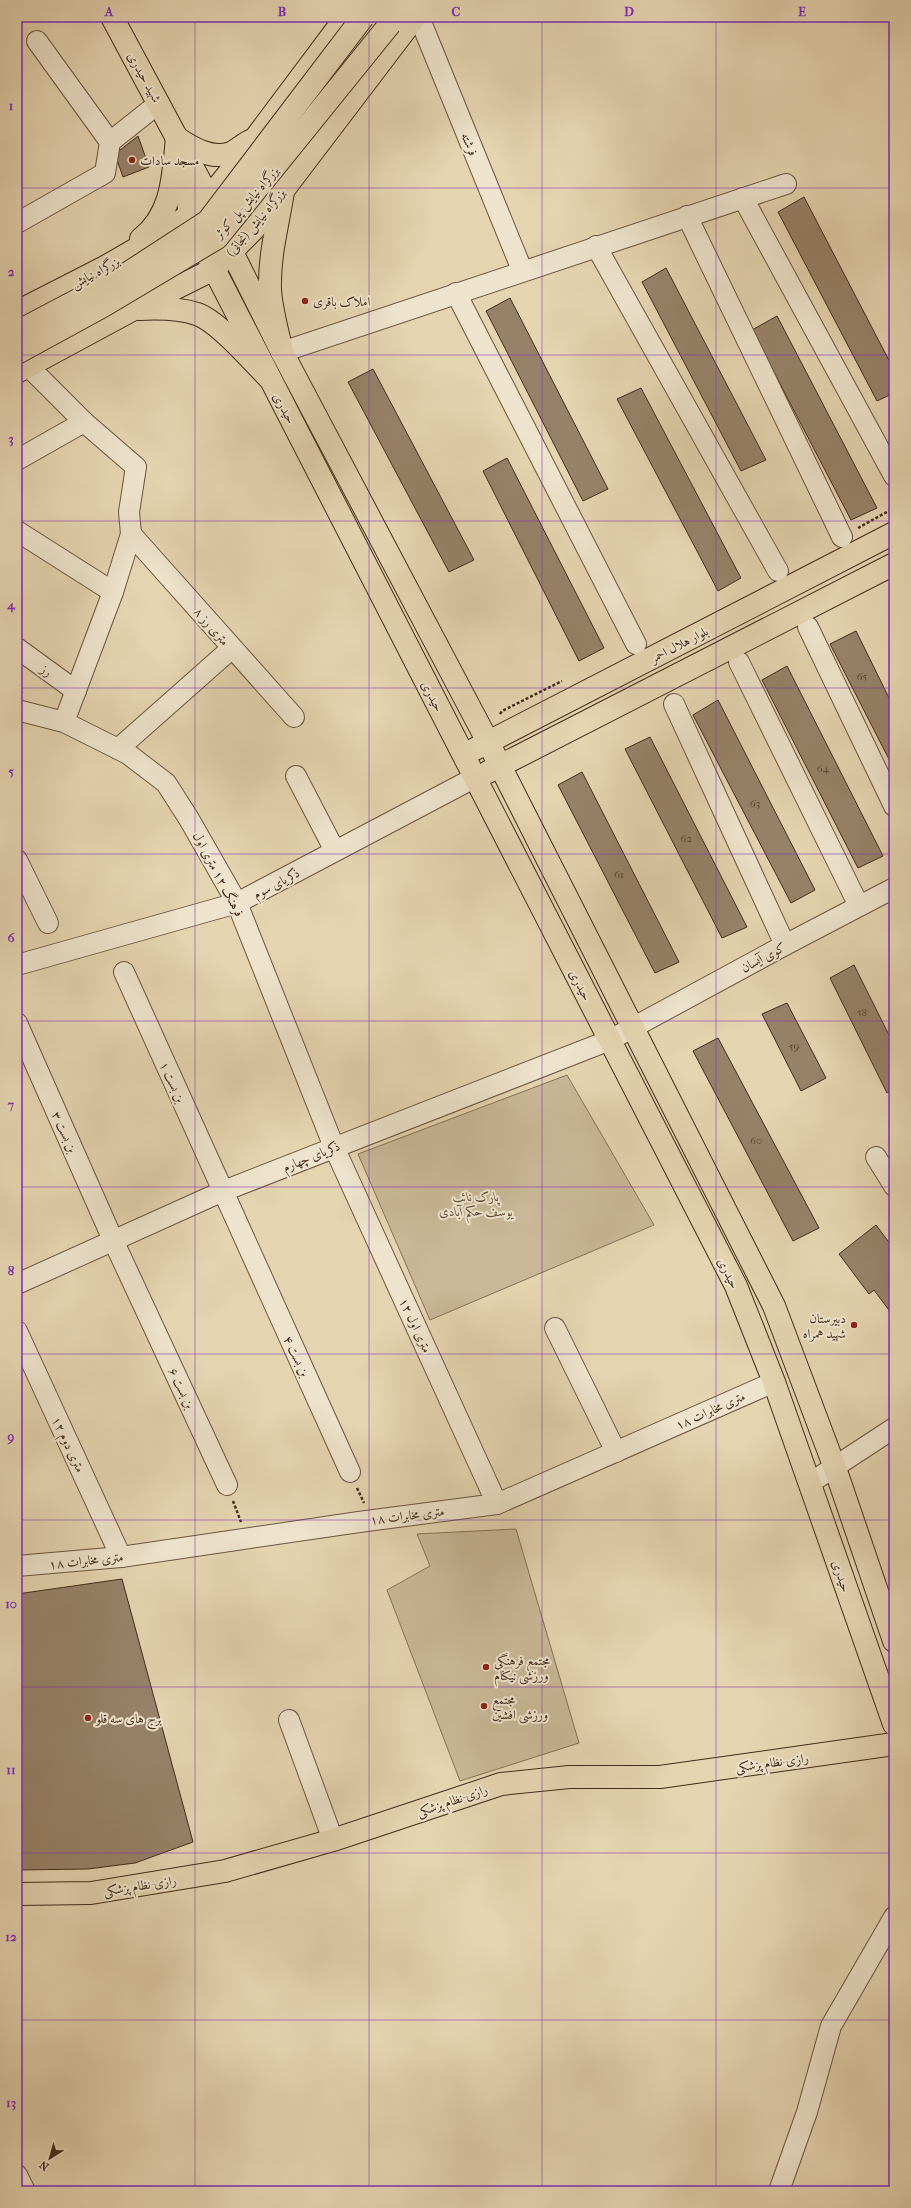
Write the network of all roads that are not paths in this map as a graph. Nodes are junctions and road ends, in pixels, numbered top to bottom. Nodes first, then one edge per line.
1 (112, 17) edge
2 (346, 17) edge
3 (364, 17) edge
4 (415, 17) edge
5 (419, 17) edge
6 (392, 20) edge
7 (37, 41) dead end
8 (159, 104) junction
9 (257, 135) junction
10 (177, 138) junction
11 (110, 142) junction
12 (786, 184) dead end
13 (283, 190) junction
14 (209, 198) junction
15 (743, 198) junction
16 (190, 214) junction
17 (687, 216) junction
18 (17, 223) edge
19 (596, 246) junction
20 (232, 252) junction
21 (105, 267) junction
22 (214, 268) junction
23 (522, 270) junction
24 (456, 293) junction
25 (132, 310) junction
26 (17, 312) edge
27 (17, 332) edge
28 (282, 352) junction
29 (21, 364) edge
30 (270, 378) junction
31 (84, 422) junction
32 (17, 460) edge
33 (894, 476) edge
34 (17, 531) edge
35 (894, 533) edge
36 (131, 534) junction
37 (842, 537) dead end
38 (894, 564) edge
39 (778, 571) dead end
40 (113, 592) junction
41 (808, 627) dead end
42 (636, 644) dead end
43 (17, 648) edge
44 (231, 649) junction
45 (740, 662) dead end
46 (76, 691) junction
47 (674, 704) dead end
48 (17, 710) edge
49 (294, 717) dead end
50 (64, 722) junction
51 (488, 742) junction
52 (118, 749) junction
53 (463, 754) junction
54 (501, 766) junction
55 (296, 776) dead end
56 (474, 778) junction
57 (894, 806) edge
58 (335, 851) junction
59 (17, 860) edge
60 (894, 888) edge
61 (238, 903) junction
62 (859, 906) junction
63 (48, 923) dead end
64 (785, 945) junction
65 (17, 965) edge
66 (124, 972) dead end
67 (17, 1023) edge
68 (632, 1028) junction
69 (610, 1040) junction
70 (334, 1147) junction
71 (876, 1158) dead end
72 (894, 1186) edge
73 (222, 1192) junction
74 (113, 1240) junction
75 (17, 1284) edge
76 (556, 1328) dead end
77 (17, 1331) edge
78 (774, 1382) junction
79 (894, 1428) edge
80 (616, 1452) junction
81 (835, 1468) junction
82 (350, 1472) road end
83 (810, 1483) junction
84 (227, 1485) road end
85 (497, 1504) junction
86 (121, 1557) junction
87 (17, 1566) edge
88 (894, 1641) edge
89 (289, 1720) dead end
90 (894, 1724) edge
91 (894, 1744) edge
92 (333, 1840) junction
93 (17, 1894) edge
94 (894, 1917) edge
95 (17, 2175) edge
96 (25, 2191) edge
97 (779, 2191) edge

1 - 8 main road, شهید حیدری
2 - 9 main road
3 - 27 main road, بزرگراه نیایش-پل کوثر, bridge
4 - 13 main road, بزرگراه نیایش (نجاتی)
5 - 23 street, فرشته
6 - 29 main road, بزرگراه نیایش-پل کوثر, bridge
7 - 11 street
8 - 10 main road, شهید حیدری
8 - 11 street
9 - 10 main road
9 - 14 main road
10 - 14 main road, شهید حیدری
10 - 16 main road, حیدری
10 - 21 main road
11 - 18 street
12 - 15 street
13 - 20 main road, بزرگراه نیایش (نجاتی)
13 - 28 main road
14 - 16 main road
14 - 20 main road, حیدری
15 - 17 street
15 - 33 street
16 - 21 main road, بزرگراه نیایش
16 - 22 main road, حیدری
17 - 19 street
17 - 37 street
19 - 23 street
19 - 39 street
20 - 22 main road, بزرگراه نیایش (نجاتی)
20 - 28 main road, حیدری
21 - 25 main road
21 - 26 main road, بزرگراه نیایش
22 - 25 main road, بزرگراه نیایش (نجاتی)
22 - 30 main road, حیدری
23 - 24 street
24 - 28 street
24 - 42 street
25 - 29 main road, بزرگراه نیایش (نجاتی)
25 - 30 main road
28 - 51 main road, حیدری
29 - 31 street
30 - 53 main road, حیدری
31 - 32 street
31 - 36 street
34 - 40 street
35 - 51 main road, بلوار هلال احمر
36 - 40 street
36 - 44 street, ۸ متری رز
38 - 54 main road, بلوار هلال احمر
40 - 46 street
41 - 57 street
43 - 46 street, رز
44 - 49 street, ۸ متری رز
44 - 52 street
45 - 62 street
46 - 50 street
47 - 64 street
48 - 50 street, فرهنگ ۱۲ متری اول
50 - 52 street, فرهنگ ۱۲ متری اول
51 - 53 main road, بلوار هلال احمر
51 - 54 main road, حیدری
52 - 61 street, فرهنگ ۱۲ متری اول
53 - 56 main road, حیدری
54 - 56 main road, بلوار هلال احمر
54 - 68 main road, حیدری
55 - 58 street
56 - 58 street, ذکریای سوم
56 - 69 main road, حیدری
58 - 61 street, ذکریای سوم
59 - 63 street
60 - 62 street, کوی آیسان
61 - 65 street, ذکریای سوم
61 - 70 street, فرهنگ ۱۲ متری اول
62 - 64 street, کوی آیسان
64 - 68 street, کوی آیسان
66 - 73 street, بن بست ۱
67 - 74 street, بن بست ۳
68 - 69 street, کوی آیسان
68 - 81 main road, حیدری
69 - 70 street, ذکریای چهارم
69 - 78 main road, حیدری
70 - 73 street, ذکریای چهارم
70 - 85 street, ۱۲ متری اول
71 - 72 street
73 - 74 street, ذکریای چهارم
73 - 82 street, بن بست ۴
74 - 75 street, ذکریای چهارم
74 - 84 street, بن بست ۶
76 - 80 street
77 - 86 street, ۱۲ متری دوم
78 - 80 street, ۱۸ متری مخابرات
78 - 83 main road, حیدری
79 - 81 street
80 - 85 street, ۱۸ متری مخابرات
81 - 83 street
81 - 88 main road, حیدری
83 - 90 main road, حیدری
85 - 86 street, ۱۸ متری مخابرات
86 - 87 street, ۱۸ متری مخابرات
89 - 92 street
91 - 92 main road, رازی-نظام پزشکی
92 - 93 main road, رازی-نظام پزشکی
94 - 97 street
95 - 96 street

